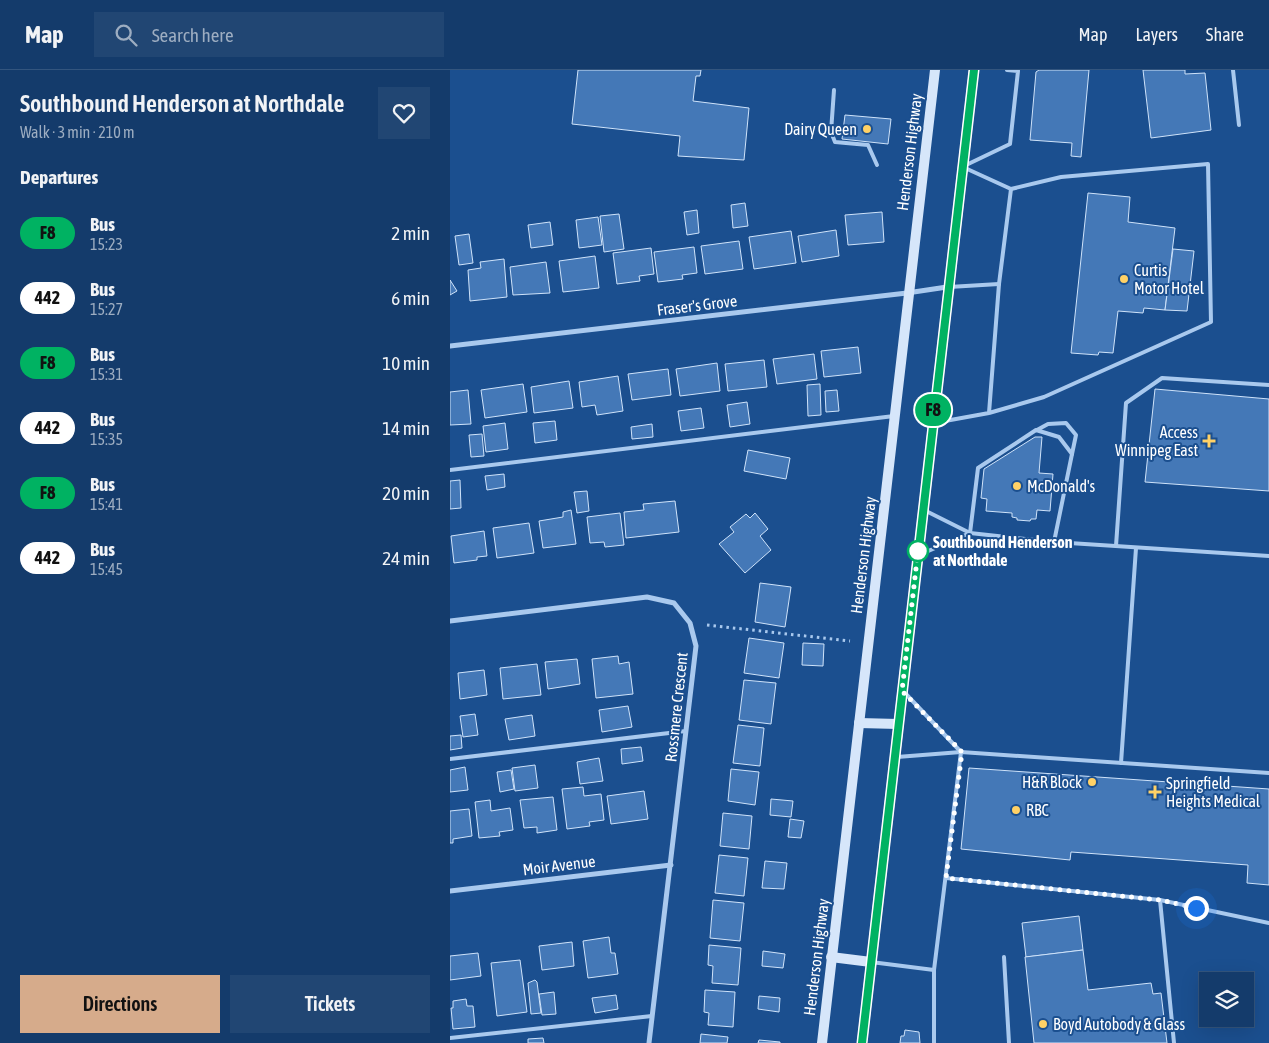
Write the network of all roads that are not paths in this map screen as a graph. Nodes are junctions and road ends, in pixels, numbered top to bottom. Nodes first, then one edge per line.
1 (935, 70) edge
2 (974, 70) edge
3 (1008, 70) edge
4 (1233, 70) edge
5 (1018, 71) edge
6 (834, 90) dead end
7 (1239, 125) dead end
8 (877, 165) dead end
9 (962, 167) junction
10 (1011, 189) junction
11 (1000, 284) junction
12 (948, 287) junction
13 (907, 293) junction
14 (450, 346) edge
15 (1269, 385) edge
16 (989, 413) junction
17 (894, 416) junction
18 (932, 424) junction
19 (1036, 430) junction
20 (1072, 454) junction
21 (450, 470) edge
22 (922, 508) junction
23 (970, 533) junction
24 (1054, 542) junction
25 (1116, 546) junction
26 (1136, 548) junction
27 (917, 556) junction
28 (1269, 556) edge
29 (450, 621) edge
30 (902, 691) junction
31 (858, 722) junction
32 (898, 724) junction
33 (687, 731) junction
34 (962, 752) junction
35 (894, 758) junction
36 (450, 759) edge
37 (1121, 763) junction
38 (1269, 773) edge
39 (671, 865) junction
40 (946, 878) junction
41 (450, 891) edge
42 (1160, 900) junction
43 (1269, 923) edge
44 (831, 957) junction
45 (1004, 957) dead end
46 (872, 962) junction
47 (934, 970) junction
48 (652, 1016) junction
49 (450, 1038) edge
50 (649, 1043) edge
51 (822, 1043) edge
52 (862, 1043) edge
53 (934, 1043) edge
54 (1009, 1043) edge
55 (1174, 1043) edge

1 - 13 main road, Henderson Highway
2 - 9 main road
3 - 5 lane
4 - 7 lane
5 - 9 lane
6 - 8 lane
9 - 10 lane
9 - 12 main road
10 - 11 lane
10 - 16 lane
11 - 12 lane
11 - 16 lane
12 - 13 street, Fraser's Grove
12 - 18 main road
13 - 14 street, Fraser's Grove
13 - 17 main road, Henderson Highway
15 - 25 lane
16 - 18 lane
17 - 21 lane
17 - 31 main road, Henderson Highway
18 - 22 main road
19 - 20 lane
19 - 20 lane
19 - 23 lane
20 - 24 lane
22 - 23 lane
22 - 27 main road
23 - 24 lane
23 - 27 lane
24 - 25 lane
25 - 26 lane
26 - 28 lane
26 - 37 lane
27 - 30 main road
29 - 33 street, Rossmere Crescent
30 - 32 main road
30 - 34 lane
31 - 32 main road
31 - 44 main road, Henderson Highway
32 - 35 main road
33 - 36 lane
33 - 39 street, Rossmere Crescent
34 - 35 lane
34 - 37 lane
34 - 40 lane
35 - 46 main road
37 - 38 lane
39 - 41 street, Moir Avenue
39 - 48 street, Rossmere Crescent
40 - 42 lane
40 - 47 lane
42 - 43 lane
42 - 55 lane
44 - 46 main road
44 - 51 main road, Henderson Highway
45 - 54 lane
46 - 47 lane
46 - 52 main road
47 - 53 lane
48 - 49 lane
48 - 50 street, Rossmere Crescent

